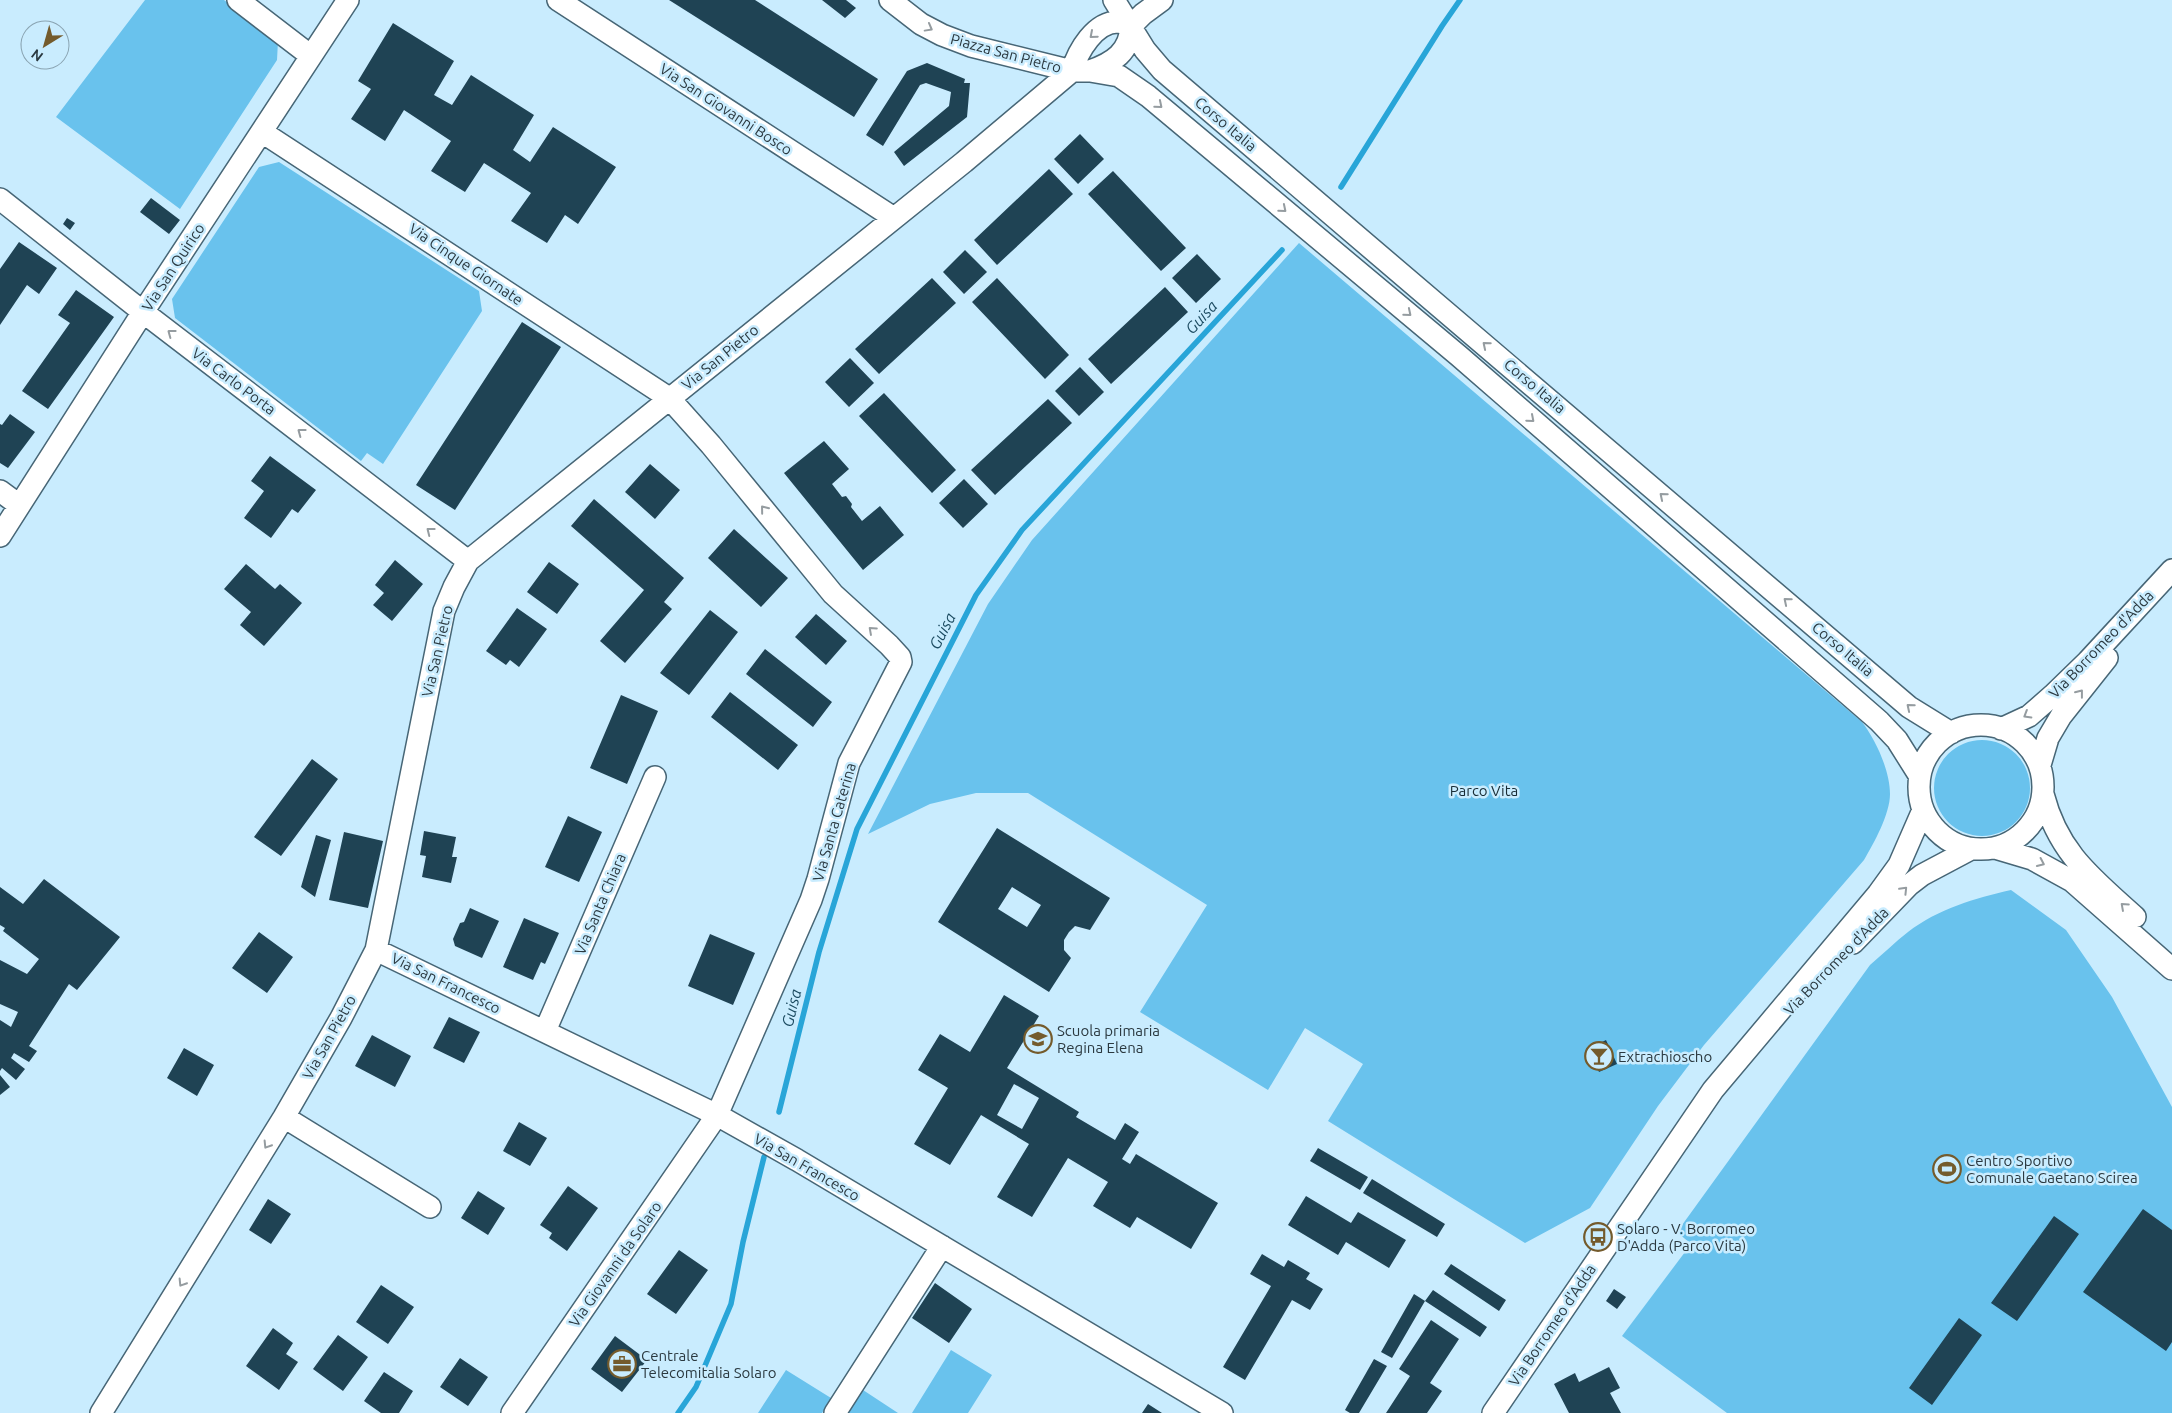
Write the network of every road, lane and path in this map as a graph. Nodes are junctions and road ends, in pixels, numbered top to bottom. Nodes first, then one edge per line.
1 (238, 0) edge
2 (348, 0) edge
3 (558, 0) edge
4 (890, 0) edge
5 (1114, 0) edge
6 (1162, 0) edge
7 (1131, 26) junction
8 (310, 56) junction
9 (1081, 70) junction
10 (1119, 76) joint
11 (262, 132) junction
12 (0, 199) edge
13 (894, 218) junction
14 (144, 312) junction
15 (670, 398) junction
16 (0, 491) edge
17 (19, 505) junction
18 (0, 536) edge
19 (468, 561) junction
20 (2172, 570) edge
21 (2172, 576) edge
22 (2001, 729) junction
23 (1951, 733) junction
24 (2040, 765) junction
25 (1919, 775) junction
26 (655, 777) dead end
27 (2043, 794) junction
28 (1923, 810) junction
29 (1995, 848) junction
30 (1971, 849) junction
31 (376, 950) junction
32 (2172, 952) edge
33 (2172, 969) edge
34 (545, 1031) junction
35 (1713, 1090) junction
36 (717, 1115) junction
37 (284, 1117) junction
38 (430, 1207) dead end
39 (942, 1246) junction
40 (101, 1413) edge
41 (512, 1413) edge
42 (835, 1413) edge
43 (1222, 1413) edge
44 (1493, 1413) edge

1 - 8 street
2 - 8 street, Via San Quirico
3 - 13 street, Via San Giovanni Bosco
4 -> 9 street, Piazza San Pietro
5 - 7 street
6 - 7 street
7 - 9 street
7 -> 9 street, Piazza San Pietro
23 -> 7 street, Corso Italia
8 - 11 street, Via San Quirico
9 - 10 street, Piazza San Pietro
9 - 13 street, Via San Pietro
10 -> 25 street, Corso Italia
11 - 14 street, Via San Quirico
11 - 15 street, Via Cinque Giornate
12 - 14 street, Via Carlo Porta
13 - 15 street, Via San Pietro
14 - 17 street, Via San Quirico
19 -> 14 street, Via Carlo Porta
15 - 19 street, Via San Pietro
36 -> 15 street, Via Santa Caterina
16 - 17 street
17 - 18 street, Via San Quirico
19 - 31 street, Via San Pietro
20 -> 22 street, Via Borromeo d'Adda
24 -> 21 street, Via Borromeo d'Adda
22 - 23 street
22 - 24 street
23 - 25 street
24 - 27 street
25 - 28 street
26 - 34 street, Via Santa Chiara
27 - 29 street
32 -> 27 street
28 - 30 street
28 - 35 street, Via Borromeo d'Adda
29 - 30 street
29 -> 33 street
35 -> 30 street, Via Borromeo d'Adda
31 - 34 street, Via San Francesco
31 - 37 street, Via San Pietro
34 - 36 street, Via San Francesco
35 - 44 street, Via Borromeo d'Adda
36 - 39 street, Via San Francesco
36 - 41 street, Via Giovanni da Solaro
37 - 38 street
37 -> 40 street, Via San Pietro
39 - 42 street
39 - 43 street, Via San Francesco

